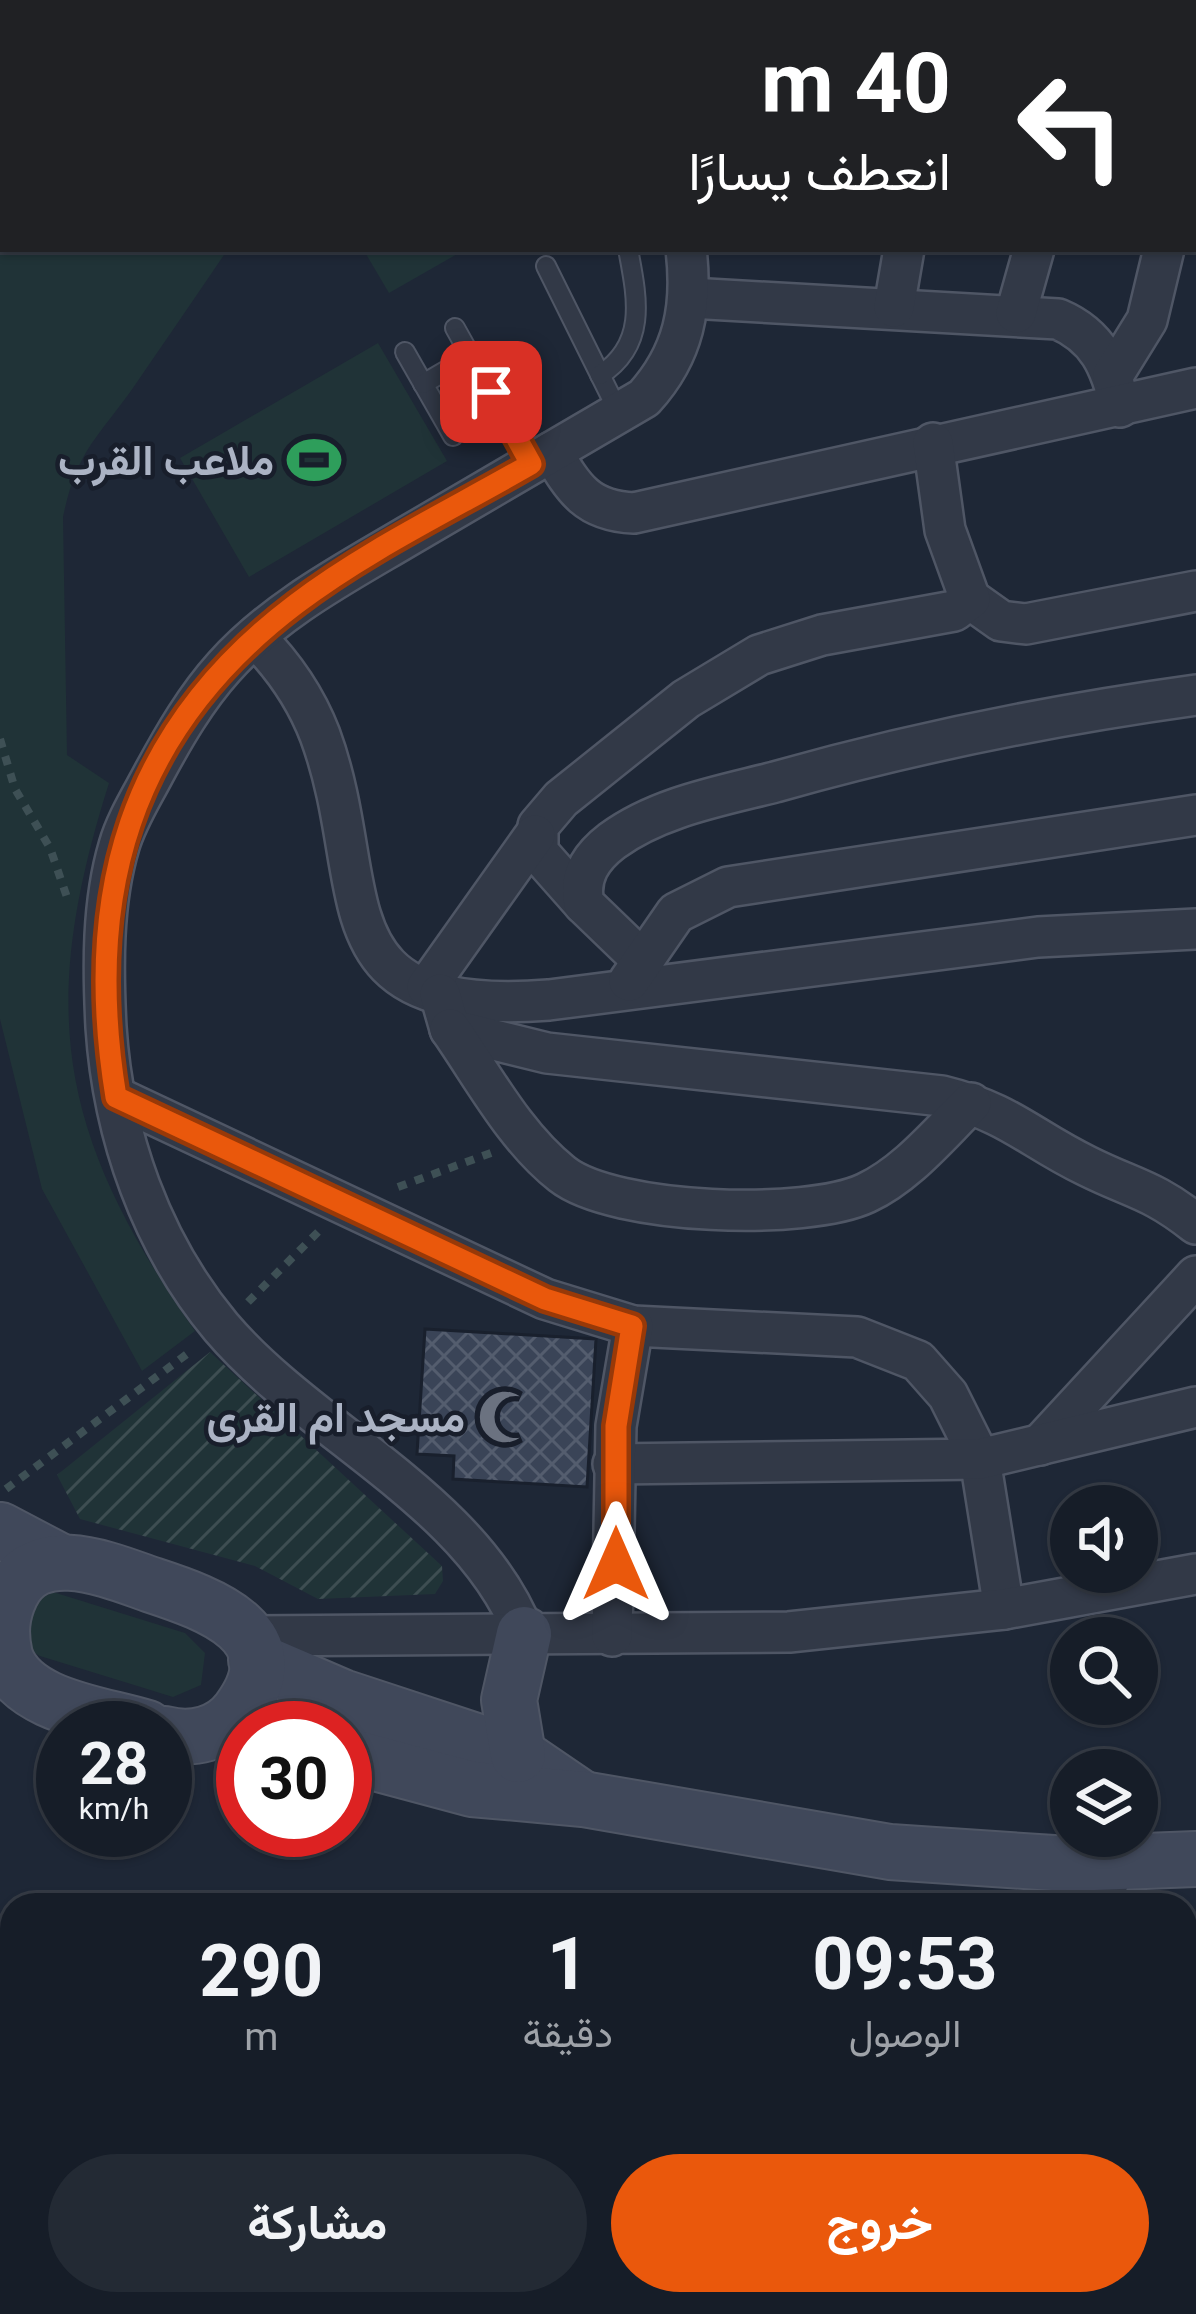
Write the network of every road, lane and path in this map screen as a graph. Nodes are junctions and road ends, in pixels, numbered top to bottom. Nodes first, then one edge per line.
1 (629, 252) edge
2 (686, 252) edge
3 (903, 252) edge
4 (1033, 252) edge
5 (1163, 252) edge
6 (547, 266) dead end
7 (690, 298) junction
8 (893, 307) junction
9 (1016, 313) junction
10 (455, 328) dead end
11 (405, 352) dead end
12 (471, 356) junction
13 (600, 375) junction
14 (423, 384) junction
15 (1196, 388) edge
16 (1117, 391) junction
17 (619, 413) junction
18 (453, 436) dead end
19 (933, 443) junction
20 (541, 458) junction
21 (1196, 592) edge
22 (970, 599) junction
23 (255, 637) junction
24 (1196, 695) edge
25 (0, 740) edge
26 (1196, 815) edge
27 (536, 836) junction
28 (584, 904) junction
29 (1196, 929) edge
30 (105, 944) junction
31 (633, 975) junction
32 (439, 1003) junction
33 (116, 1097) junction
34 (971, 1103) junction
35 (1196, 1223) edge
36 (1196, 1276) edge
37 (632, 1326) junction
38 (222, 1328) junction
39 (1196, 1407) edge
40 (1040, 1445) junction
41 (980, 1459) junction
42 (614, 1464) junction
43 (0, 1493) edge
44 (0, 1530) edge
45 (61, 1562) junction
46 (1196, 1574) edge
47 (1004, 1609) junction
48 (3, 1624) edge
49 (524, 1634) junction
50 (612, 1636) junction
51 (252, 1648) junction
52 (58, 1701) edge
53 (250, 1701) edge
54 (518, 1755) junction
55 (372, 1762) edge
56 (584, 1799) junction
57 (1196, 1859) edge
58 (1107, 1883) edge

1 - 13 lane
2 - 7 street
3 - 8 street
4 - 9 street
5 - 16 street
6 - 13 lane
7 - 8 street
7 - 17 street
8 - 9 street
9 - 16 street
10 - 12 lane
11 - 14 lane
12 - 14 lane
12 - 20 lane
13 - 17 lane
14 - 18 lane
15 - 16 street
16 - 19 street
17 - 20 street
19 - 20 street
19 - 22 street
20 - 23 street
21 - 22 street
22 - 27 street
23 - 30 street
23 - 32 street
24 - 28 street
25 - 30 path
26 - 31 street
27 - 28 street
27 - 32 street
28 - 31 street
29 - 31 street
30 - 33 street
31 - 32 street
32 - 34 street
32 - 34 street
33 - 37 street
33 - 38 street
34 - 35 street
36 - 40 street
37 - 41 street
37 - 42 street
38 - 43 path
38 - 49 street
39 - 40 street
40 - 41 street
41 - 42 street
41 - 47 street
42 - 50 street
44 - 45 main road
45 - 48 main road
45 - 51 main road
46 - 47 street
47 - 50 street
48 - 52 main road
49 - 50 street
49 - 51 street
49 - 54 main road
51 - 53 main road
51 - 54 main road
54 - 56 main road
55 - 56 main road
56 - 58 main road
57 - 58 main road

